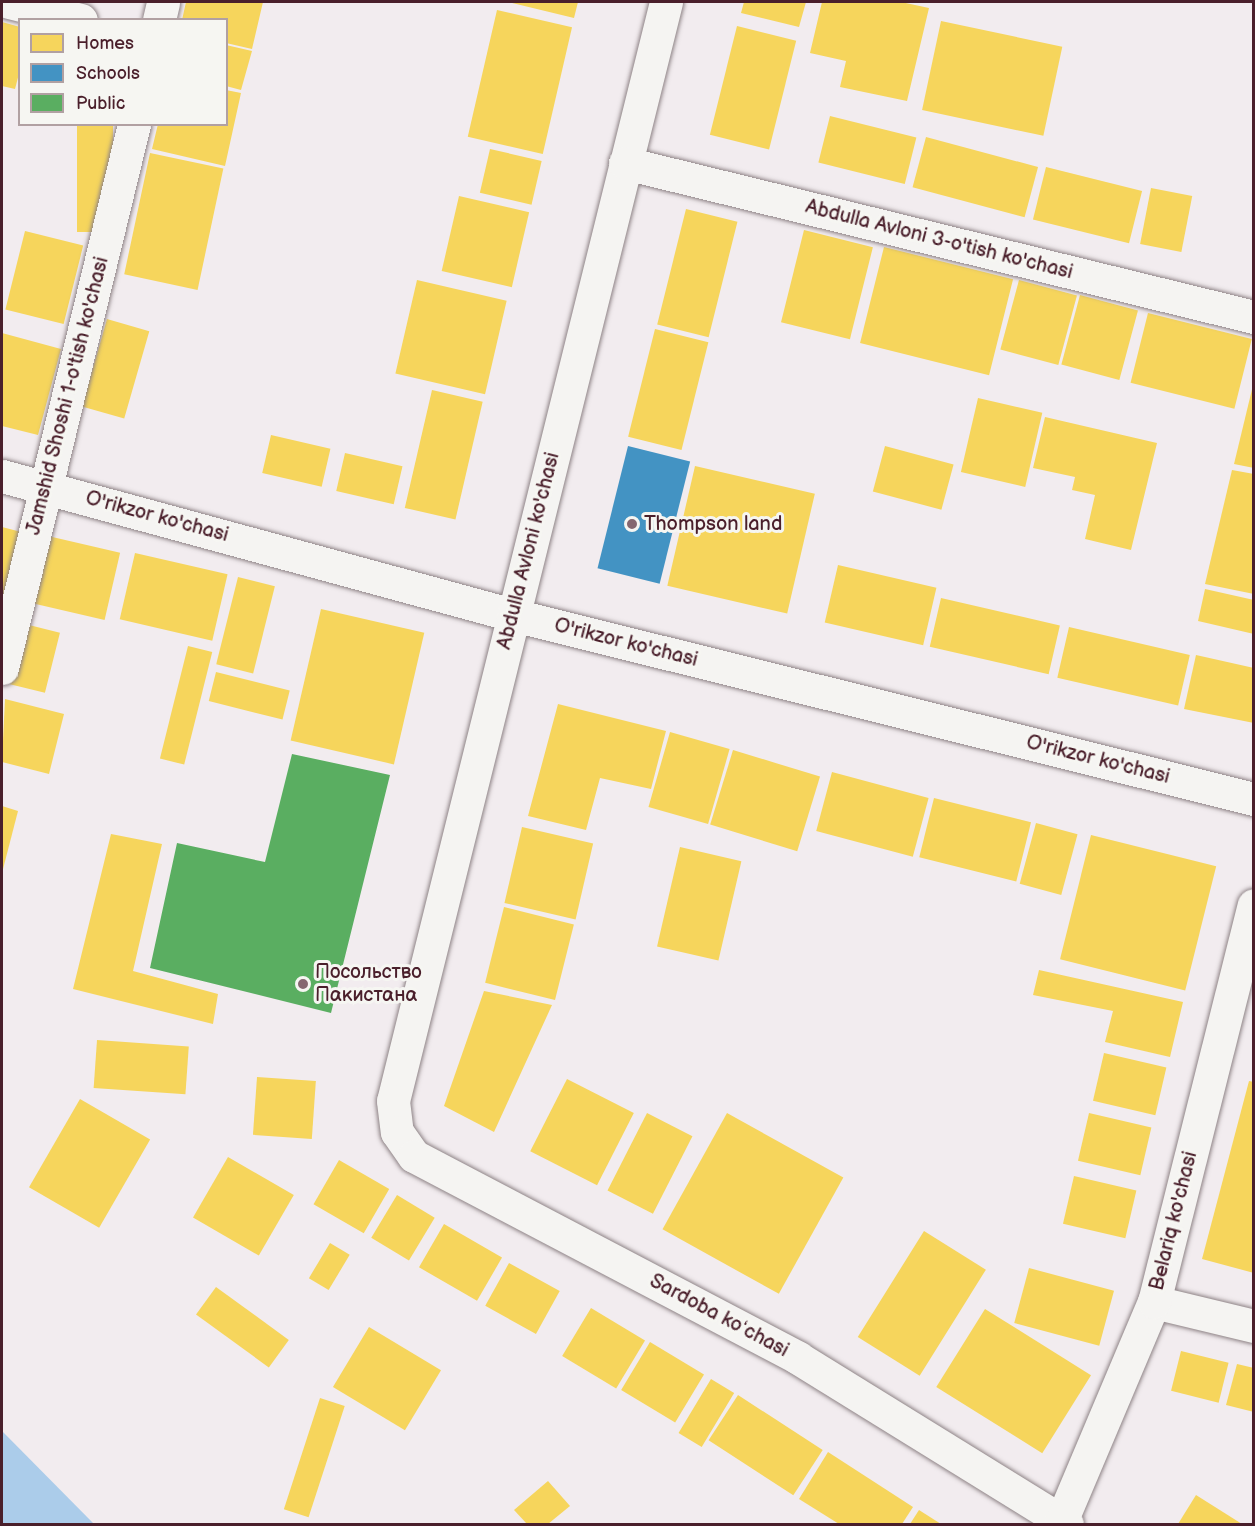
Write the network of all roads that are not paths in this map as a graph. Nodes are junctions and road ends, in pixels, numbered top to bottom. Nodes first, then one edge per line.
1 (9, 2) edge
2 (164, 2) edge
3 (666, 2) edge
4 (73, 18) edge
5 (160, 18) edge
6 (134, 126) edge
7 (626, 163) junction
8 (1254, 317) edge
9 (2, 476) edge
10 (46, 487) junction
11 (513, 615) junction
12 (2, 668) edge
13 (1254, 799) edge
14 (1254, 905) edge
15 (393, 1101) joint
16 (1154, 1302) junction
17 (1254, 1326) edge
18 (1063, 1523) edge

1 - 4 street
2 - 5 street
3 - 7 street, Abdulla Avloni ko'chasi
6 - 10 street, Jamshid Shoshi 1-o'tish ko'chasi
7 - 8 street, Abdulla Avloni 3-o'tish ko'chasi
7 - 11 street, Abdulla Avloni ko'chasi
9 - 10 street, O'rikzor ko'chasi
10 - 11 street, O'rikzor ko'chasi
10 - 12 street, Jamshid Shoshi 1-o'tish ko'chasi
11 - 13 street, O'rikzor ko'chasi
11 - 15 street, Abdulla Avloni ko'chasi
14 - 16 street, Belariq ko'chasi
15 - 18 street, Sardoba koʻchasi
16 - 17 street
16 - 18 street, Belariq ko'chasi

